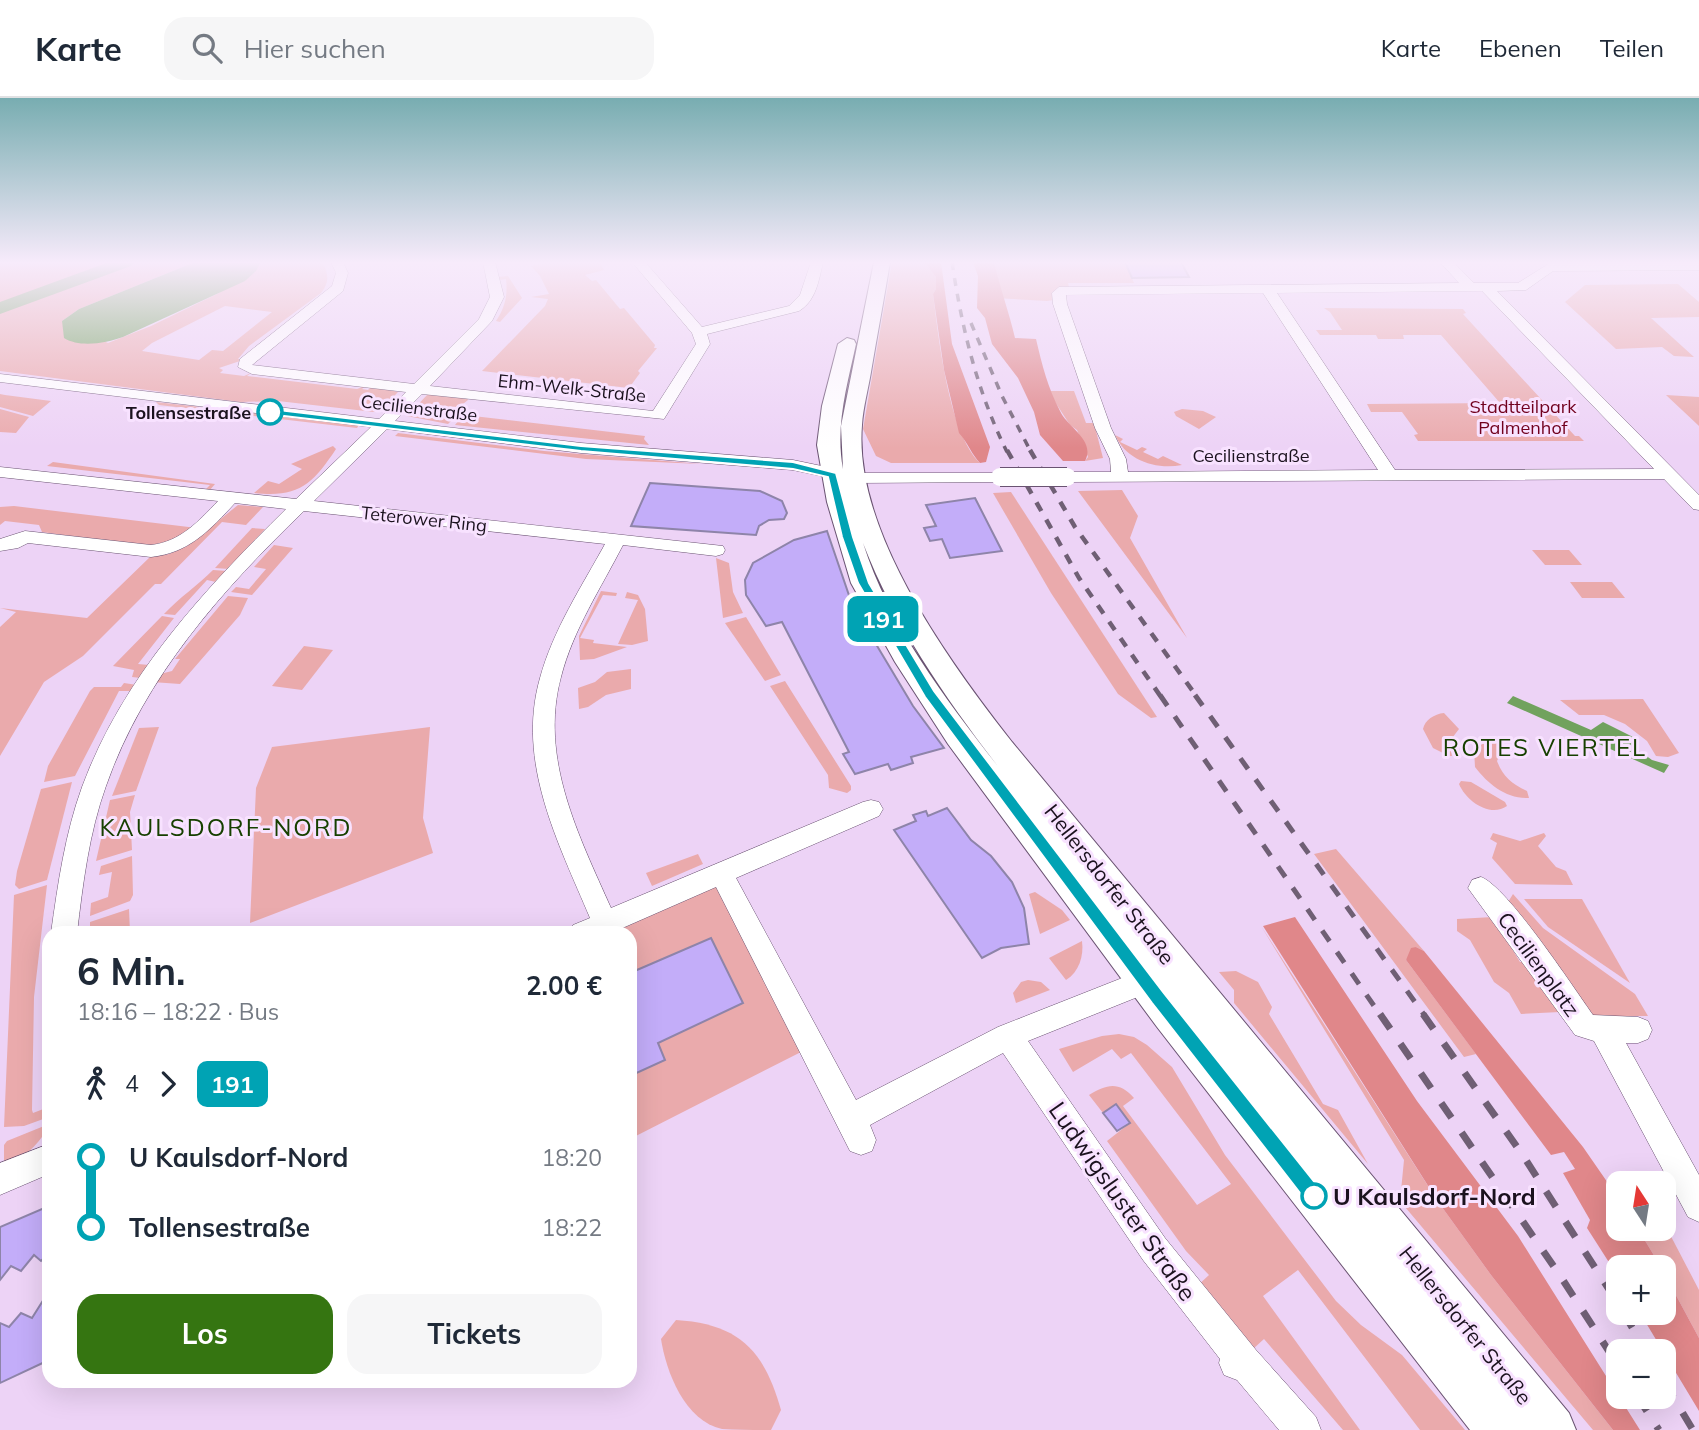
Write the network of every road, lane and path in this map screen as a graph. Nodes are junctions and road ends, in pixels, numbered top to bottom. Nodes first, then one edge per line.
1 (293, 324) edge
2 (482, 324) edge
3 (692, 324) edge
4 (734, 324) edge
5 (851, 324) edge
6 (870, 324) edge
7 (1068, 324) edge
8 (1291, 324) edge
9 (1515, 324) edge
10 (699, 332) junction
11 (0, 378) edge
12 (0, 387) edge
13 (417, 389) junction
14 (376, 430) junction
15 (0, 472) edge
16 (1668, 474) junction
17 (844, 476) junction
18 (1121, 476) junction
19 (1390, 476) junction
20 (232, 497) junction
21 (298, 505) junction
22 (1699, 506) edge
23 (0, 531) edge
24 (25, 537) junction
25 (617, 539) junction
26 (0, 545) edge
27 (716, 550) dead end
28 (877, 609) junction
29 (939, 665) junction
30 (871, 809) dead end
31 (721, 873) junction
32 (1481, 888) dead end
33 (65, 926) edge
34 (592, 926) edge
35 (598, 926) edge
36 (1160, 974) junction
37 (1603, 1030) junction
38 (1638, 1030) dead end
39 (1008, 1036) junction
40 (42, 1162) edge
41 (0, 1179) edge
42 (1699, 1206) edge
43 (1303, 1430) edge
44 (1500, 1430) edge
45 (1552, 1430) edge

1 - 13 street
2 - 13 street
3 - 10 street
4 - 10 street
5 - 17 main road, Hellersdorfer Straße
6 - 17 main road, Hellersdorfer Straße
7 - 18 street
8 - 19 street
9 - 16 street
10 - 13 street, Ehm-Welk-Straße
11 - 14 street, Cecilienstraße
12 - 14 street, Cecilienstraße
13 - 14 street
14 - 17 street, Cecilienstraße
14 - 21 street
15 - 20 street, Teterower Ring
16 - 19 street, Cecilienstraße
16 - 22 street
17 - 18 street, Cecilienstraße, bridge
17 - 28 main road, Hellersdorfer Straße
17 - 29 main road, Hellersdorfer Straße
18 - 19 street, Cecilienstraße
20 - 21 street, Teterower Ring
20 - 24 street
21 - 25 street, Teterower Ring
21 - 33 street
23 - 24 street
24 - 26 street
25 - 27 street, Teterower Ring
25 - 34 street
28 - 29 main road
28 - 36 main road, Hellersdorfer Straße
29 - 36 main road, Hellersdorfer Straße
30 - 31 street
31 - 35 street
31 - 39 street
32 - 37 street, Cecilienplatz
36 - 39 street
36 - 44 main road, Hellersdorfer Straße
36 - 45 main road, Hellersdorfer Straße
37 - 38 street
37 - 42 street
39 - 43 street, Ludwigsluster Straße
40 - 41 street

